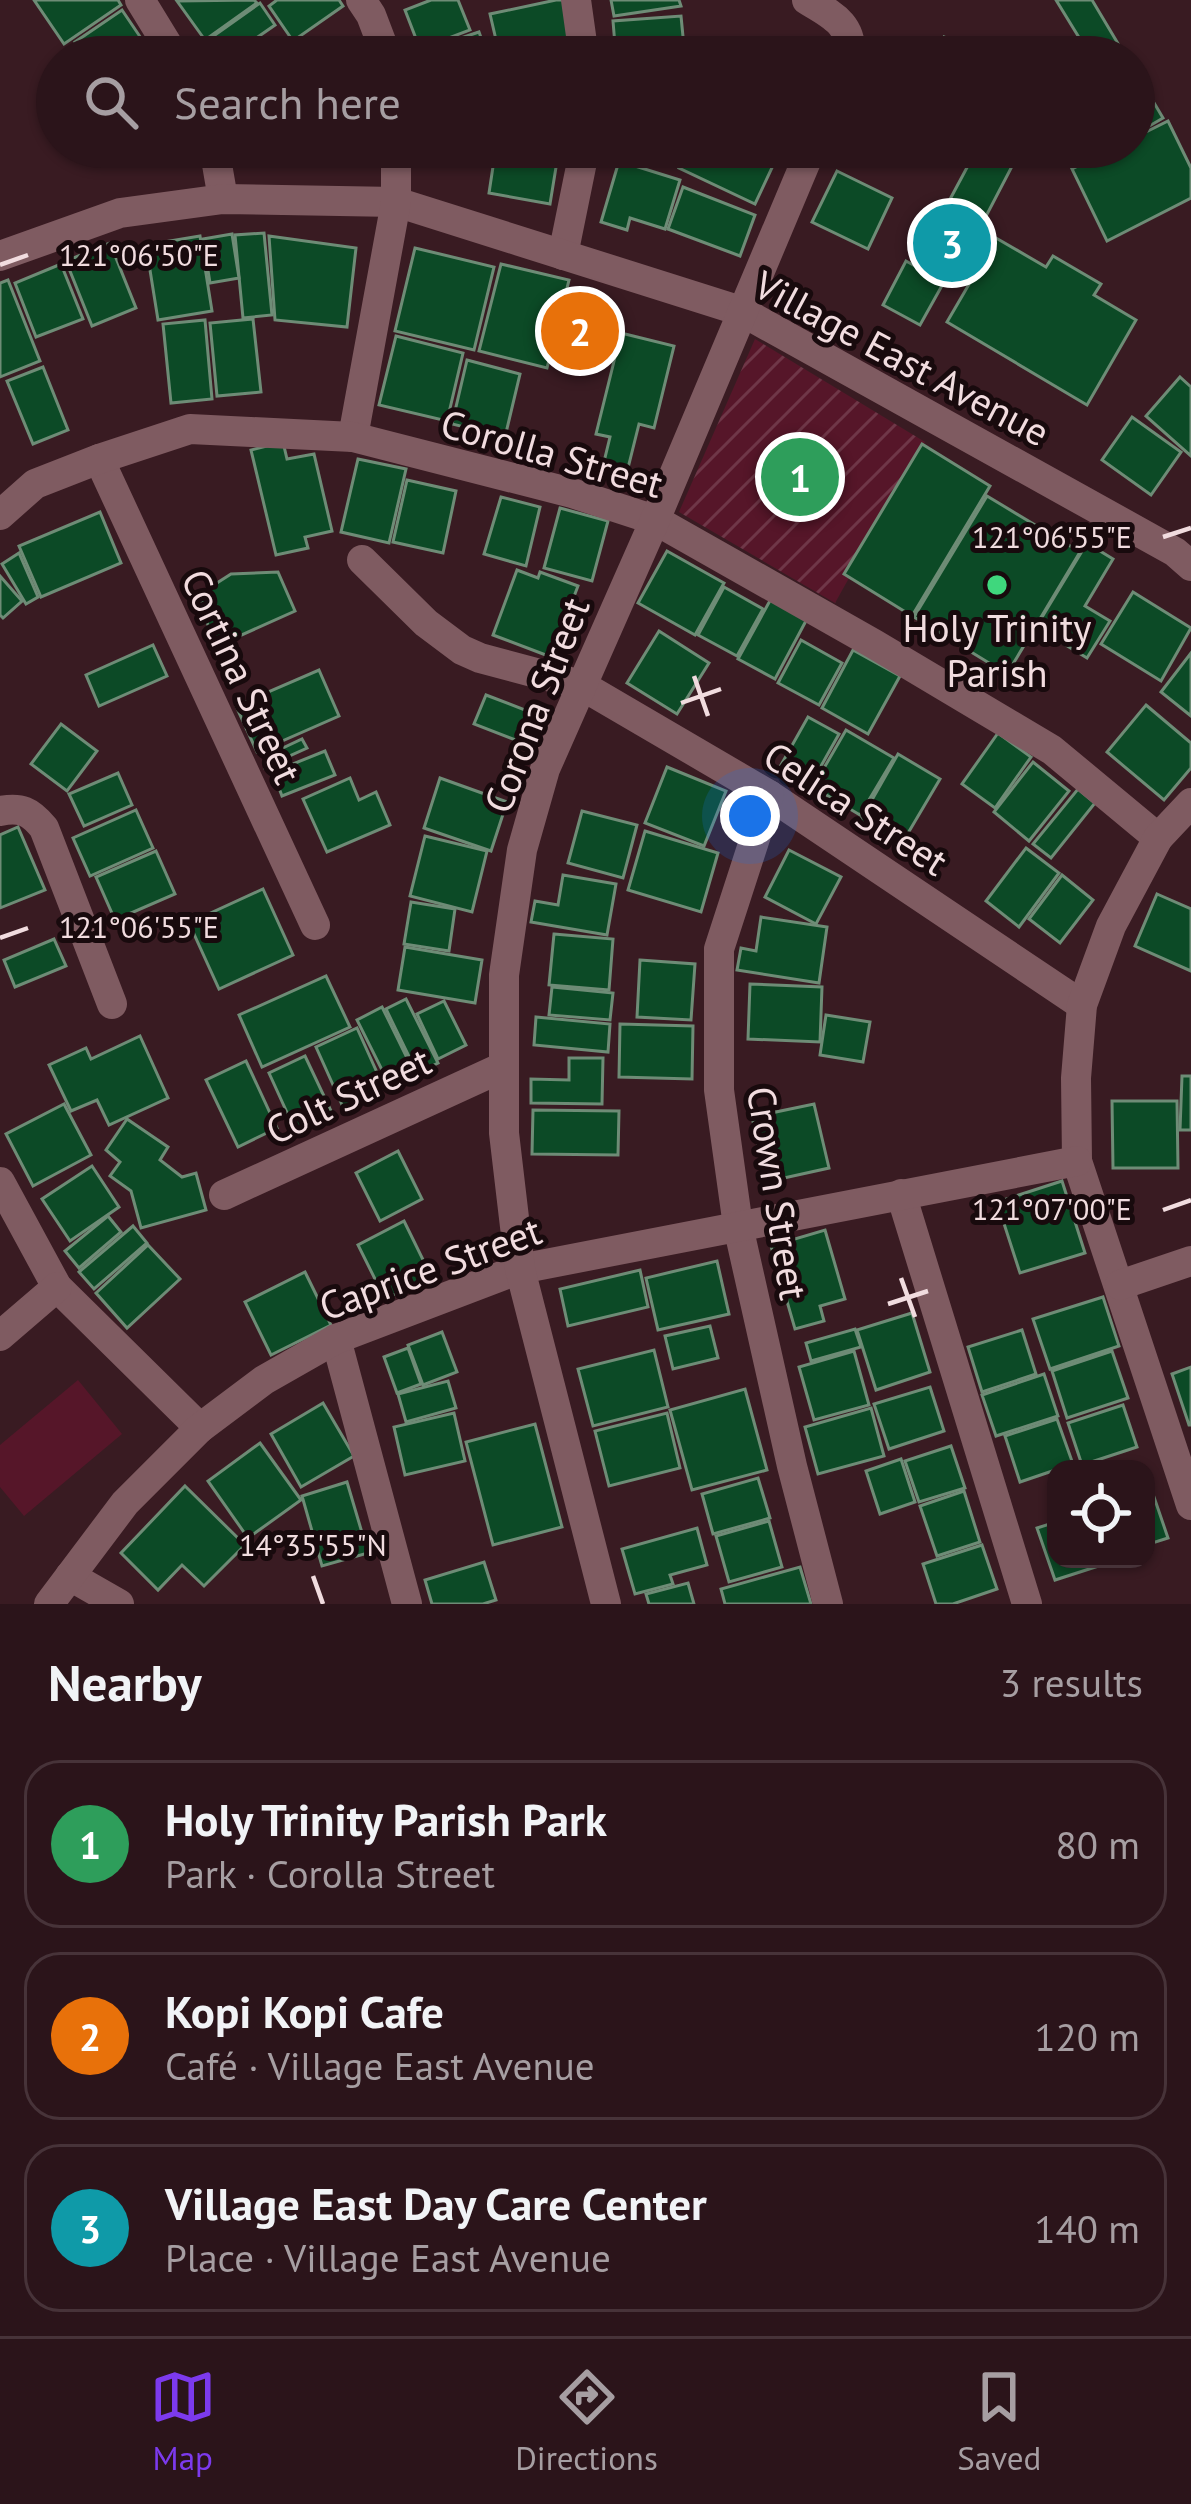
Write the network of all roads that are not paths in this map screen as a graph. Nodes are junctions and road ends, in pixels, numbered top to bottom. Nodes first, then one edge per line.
1 (140, 0) edge
2 (361, 0) edge
3 (576, 0) edge
4 (807, 0) edge
5 (162, 36) edge
6 (379, 36) edge
7 (581, 36) edge
8 (848, 36) edge
9 (218, 168) edge
10 (396, 168) edge
11 (581, 168) edge
12 (803, 168) edge
13 (223, 199) junction
14 (396, 202) junction
15 (563, 255) junction
16 (0, 256) edge
17 (741, 311) junction
18 (353, 437) junction
19 (99, 459) junction
20 (0, 515) edge
21 (655, 520) junction
22 (1186, 550) edge
23 (362, 560) dead end
24 (581, 686) junction
25 (770, 795) junction
26 (1191, 803) edge
27 (0, 811) edge
28 (1158, 838) junction
29 (316, 925) dead end
30 (112, 1004) dead end
31 (1082, 1005) junction
32 (503, 1066) junction
33 (1077, 1161) junction
34 (0, 1182) edge
35 (901, 1194) junction
36 (224, 1195) dead end
37 (738, 1226) junction
38 (1191, 1261) edge
39 (520, 1269) junction
40 (1120, 1286) junction
41 (57, 1287) junction
42 (0, 1336) edge
43 (336, 1339) junction
44 (200, 1428) junction
45 (1191, 1504) edge
46 (70, 1576) junction
47 (49, 1604) edge
48 (118, 1604) edge
49 (406, 1604) edge
50 (606, 1604) edge
51 (828, 1604) edge
52 (1027, 1604) edge

1 - 5 street
2 - 6 street
3 - 7 street
4 - 8 street
9 - 13 street
10 - 14 street
11 - 15 street
12 - 17 street, Corona Street
13 - 14 street, Village East Avenue
13 - 16 street, Village East Avenue
14 - 15 street, Village East Avenue
14 - 18 street
15 - 17 street, Village East Avenue
17 - 21 street, Corona Street
17 - 22 street, Village East Avenue
18 - 19 street, Corolla Street
18 - 21 street, Corolla Street
19 - 20 street, Corolla Street
19 - 29 street, Cortina Street
21 - 24 street, Corona Street
21 - 28 street, Corolla Street
23 - 24 street, Celica Street
24 - 25 street, Celica Street
24 - 32 street, Corona Street
25 - 31 street, Celica Street
25 - 37 street, Crown Street
26 - 28 street
27 - 30 street
28 - 31 street
31 - 33 street
32 - 36 street, Colt Street
32 - 39 street, Corona Street
33 - 35 street, Caprice Street
33 - 40 street
34 - 41 street
35 - 37 street, Caprice Street
35 - 52 street
37 - 39 street, Caprice Street
37 - 51 street, Crown Street
38 - 40 street
39 - 43 street, Caprice Street
39 - 50 street, Corona Street
40 - 45 street
41 - 42 street
41 - 44 street
43 - 44 street, Caprice Street
43 - 49 street
44 - 46 street, Caprice Street
46 - 47 street, Caprice Street
46 - 48 street

